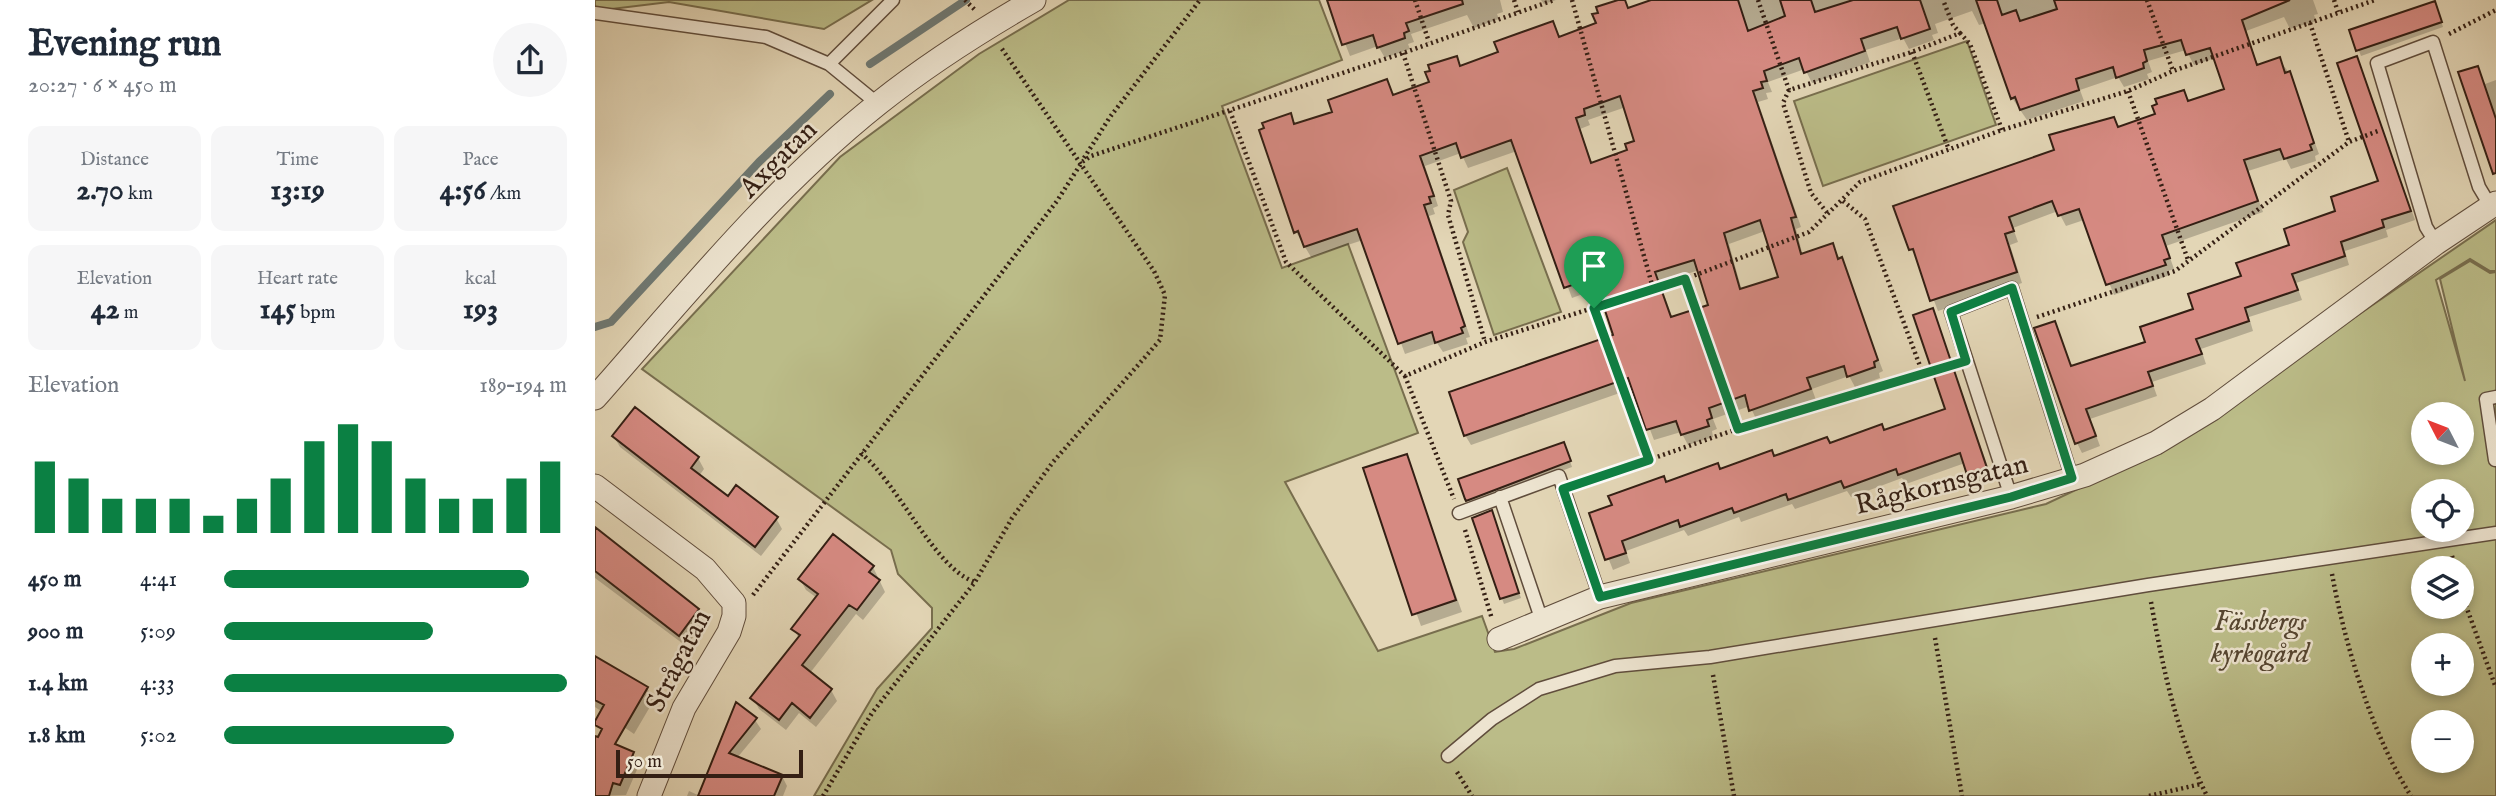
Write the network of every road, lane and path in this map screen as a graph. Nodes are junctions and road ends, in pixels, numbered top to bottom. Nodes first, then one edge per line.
1 (893, 0) edge
2 (965, 0) edge
3 (1034, 0) edge
4 (1200, 0) edge
5 (1415, 0) edge
6 (1514, 0) edge
7 (1554, 0) edge
8 (1572, 0) edge
9 (1758, 0) edge
10 (1943, 0) edge
11 (2147, 0) edge
12 (2334, 0) edge
13 (2375, 0) edge
14 (2496, 10) edge
15 (595, 12) edge
16 (1518, 12) junction
17 (2338, 12) junction
18 (2310, 23) junction
19 (986, 27) junction
20 (1960, 33) junction
21 (1429, 42) junction
22 (2433, 42) junction
23 (1912, 52) junction
24 (1403, 53) junction
25 (829, 64) junction
26 (2173, 71) junction
27 (1789, 90) junction
28 (2127, 91) junction
29 (878, 104) junction
30 (1230, 111) junction
31 (2395, 124) junction
32 (2002, 130) junction
33 (2349, 142) junction
34 (1949, 150) junction
35 (1082, 162) junction
36 (1843, 201) junction
37 (2493, 205) edge
38 (1829, 215) junction
39 (2436, 243) junction
40 (2188, 260) junction
41 (1685, 279) junction
42 (1654, 288) junction
43 (1594, 308) junction
44 (2023, 322) junction
45 (1485, 342) junction
46 (1966, 361) junction
47 (1923, 374) junction
48 (2496, 397) edge
49 (595, 398) edge
50 (1738, 429) junction
51 (861, 453) junction
52 (1649, 460) junction
53 (2495, 460) edge
54 (2072, 478) junction
55 (595, 486) edge
56 (1563, 489) junction
57 (1500, 497) junction
58 (2011, 497) junction
59 (1459, 513) dead end
60 (2496, 533) edge
61 (2330, 559) junction
62 (975, 582) junction
63 (2148, 585) junction
64 (1600, 597) junction
65 (734, 603) junction
66 (2471, 619) edge
67 (1931, 620) junction
68 (1542, 621) junction
69 (1499, 639) dead end
70 (1710, 657) junction
71 (2496, 688) edge
72 (1448, 756) joint
73 (2201, 784) junction
74 (649, 796) edge
75 (824, 796) edge
76 (1472, 796) edge
77 (1734, 796) edge
78 (1962, 796) edge
79 (2149, 796) edge
80 (2207, 796) edge
81 (2411, 796) edge

1 - 25 lane
2 - 19 path
3 - 19 street, Axgatan
4 - 35 path
5 - 21 path
6 - 16 path
7 - 16 path
8 - 42 path
9 - 27 path
10 - 20 path
11 - 26 path
12 - 17 path
13 - 17 path
14 - 22 path
15 - 25 lane
16 - 21 path
17 - 18 path
18 - 26 path
18 - 33 path
19 - 29 street, Axgatan
19 - 35 path
20 - 23 path
20 - 32 path
21 - 24 path
22 - 31 lane
22 - 37 lane
23 - 27 path
23 - 34 path
24 - 30 path
24 - 45 path
25 - 29 lane
26 - 28 path
27 - 38 path
28 - 32 path
28 - 40 path
29 - 49 street, Axgatan
30 - 35 path
30 - 45 path
31 - 33 path
31 - 39 lane
32 - 34 path
33 - 40 path
34 - 36 path
35 - 51 path
35 - 62 path
36 - 38 path
36 - 47 path
37 - 39 street, Rågkornsgatan
38 - 41 path
39 - 54 street, Rågkornsgatan
40 - 44 path
41 - 42 path
41 - 50 path
42 - 43 path
43 - 45 path
43 - 52 path
44 - 46 lane
44 - 54 lane
46 - 47 path
46 - 58 lane
47 - 50 path
48 - 53 lane
50 - 52 path
51 - 62 path
51 - 65 path
52 - 56 path
54 - 58 street, Rågkornsgatan
55 - 65 street, Strågatan
56 - 57 lane
56 - 64 lane
57 - 59 lane
57 - 68 lane
58 - 64 street, Rågkornsgatan
60 - 61 lane
61 - 63 lane
61 - 81 path
62 - 75 path
63 - 67 lane
63 - 73 path
64 - 68 street, Rågkornsgatan
65 - 74 street, Strågatan
66 - 71 path
67 - 70 lane
67 - 78 path
68 - 69 street, Rågkornsgatan
70 - 72 lane
70 - 77 path
72 - 76 path
73 - 79 path
73 - 80 path

